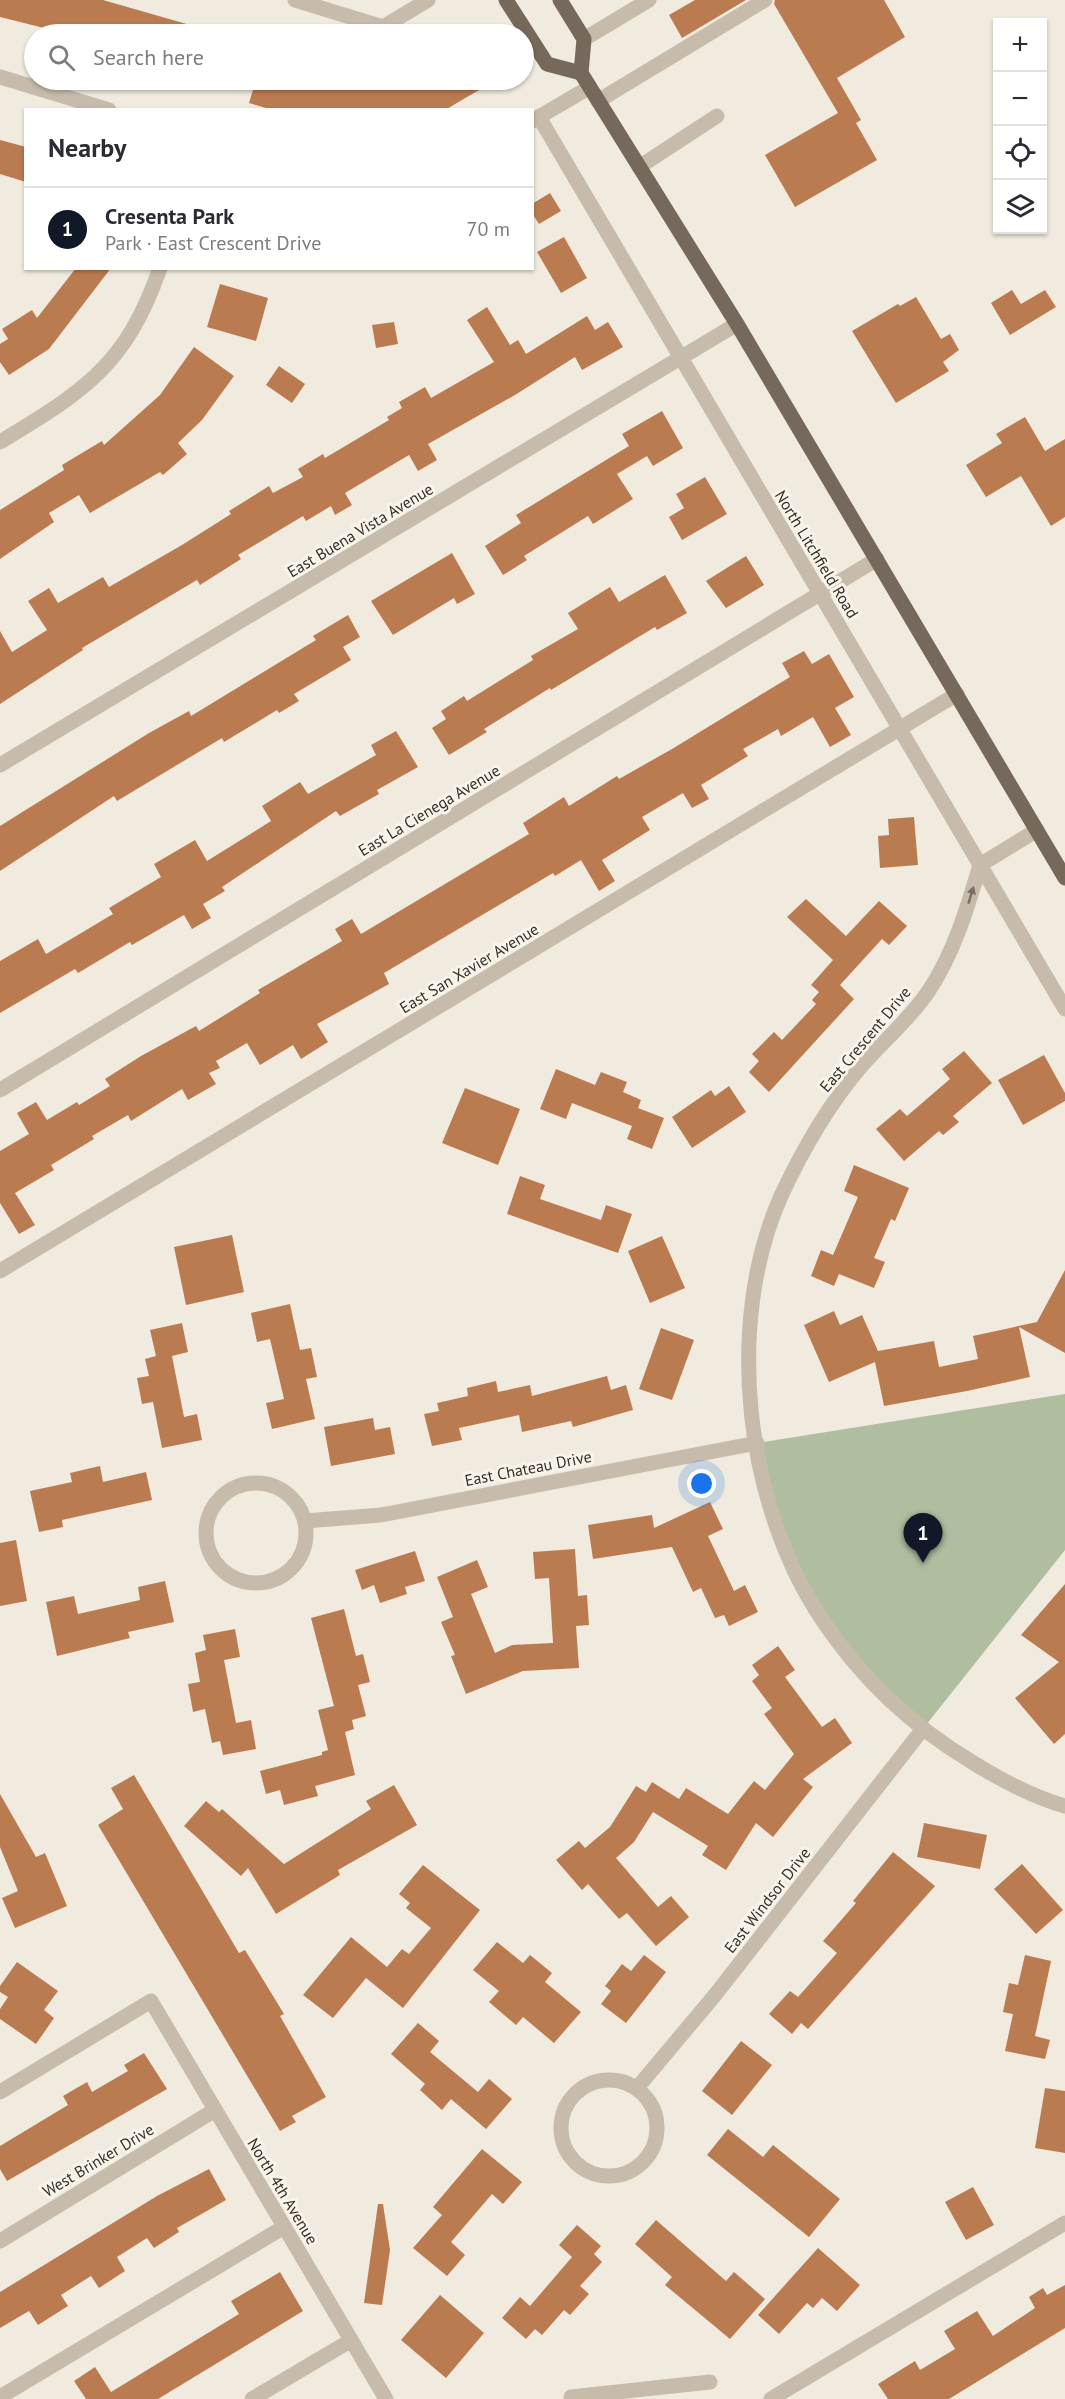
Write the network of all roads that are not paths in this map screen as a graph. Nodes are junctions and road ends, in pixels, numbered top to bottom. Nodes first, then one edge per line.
1 (295, 0) edge
2 (428, 0) edge
3 (506, 0) edge
4 (560, 0) edge
5 (649, 0) edge
6 (765, 0) edge
7 (373, 24) edge
8 (388, 24) edge
9 (521, 24) edge
10 (584, 39) junction
11 (534, 44) edge
12 (580, 74) junction
13 (0, 77) edge
14 (24, 84) edge
15 (590, 87) junction
16 (43, 90) edge
17 (598, 101) junction
18 (102, 108) edge
19 (717, 116) dead end
20 (536, 119) edge
21 (639, 167) junction
22 (159, 270) edge
23 (738, 324) junction
24 (681, 360) junction
25 (0, 442) edge
26 (877, 559) junction
27 (820, 595) junction
28 (957, 694) junction
29 (900, 730) junction
30 (0, 765) edge
31 (1037, 830) junction
32 (980, 865) junction
33 (1065, 878) edge
34 (1065, 1009) edge
35 (0, 1090) edge
36 (0, 1271) edge
37 (757, 1443) junction
38 (305, 1521) junction
39 (922, 1730) junction
40 (1065, 1806) edge
41 (637, 2088) junction
42 (0, 2092) edge
43 (215, 2110) junction
44 (1065, 2223) edge
45 (284, 2227) junction
46 (0, 2241) edge
47 (350, 2341) junction
48 (710, 2382) dead end
49 (0, 2397) edge
50 (571, 2397) dead end
51 (252, 2399) edge
52 (386, 2399) edge
53 (771, 2399) edge

1 - 7 street
2 - 8 street
3 - 9 main road
4 - 10 main road
5 - 10 street
6 - 17 street
10 - 12 main road
11 - 12 main road
12 - 15 main road
13 - 14 street
15 - 17 main road
15 - 20 street
16 - 18 street
17 - 21 main road
19 - 21 street
20 - 24 street, North Litchfield Road
21 - 23 main road
22 - 25 street
23 - 24 street, East Buena Vista Avenue
23 - 26 main road
24 - 27 street, North Litchfield Road
24 - 30 street, East Buena Vista Avenue
26 - 27 street, East La Cienega Avenue
26 - 28 main road
27 - 29 street, North Litchfield Road
27 - 35 street, East La Cienega Avenue
28 - 29 street, East San Xavier Avenue
28 - 31 main road
29 - 32 street, North Litchfield Road
29 - 36 street, East San Xavier Avenue
31 - 32 street
31 - 33 main road
32 - 34 street, North Litchfield Road
37 -> 32 street, East Crescent Drive
37 - 38 street, East Chateau Drive
37 - 39 street, East Crescent Drive
38 - 38 street
39 - 40 street, East Crescent Drive
39 - 41 street, East Windsor Drive
41 - 41 street
42 - 43 street, North 4th Avenue
43 - 45 street, North 4th Avenue
43 - 46 street, West Brinker Drive
44 - 53 street
45 - 47 street, North 4th Avenue
45 - 49 street
47 - 51 street
47 - 52 street, North 4th Avenue
48 - 50 street

